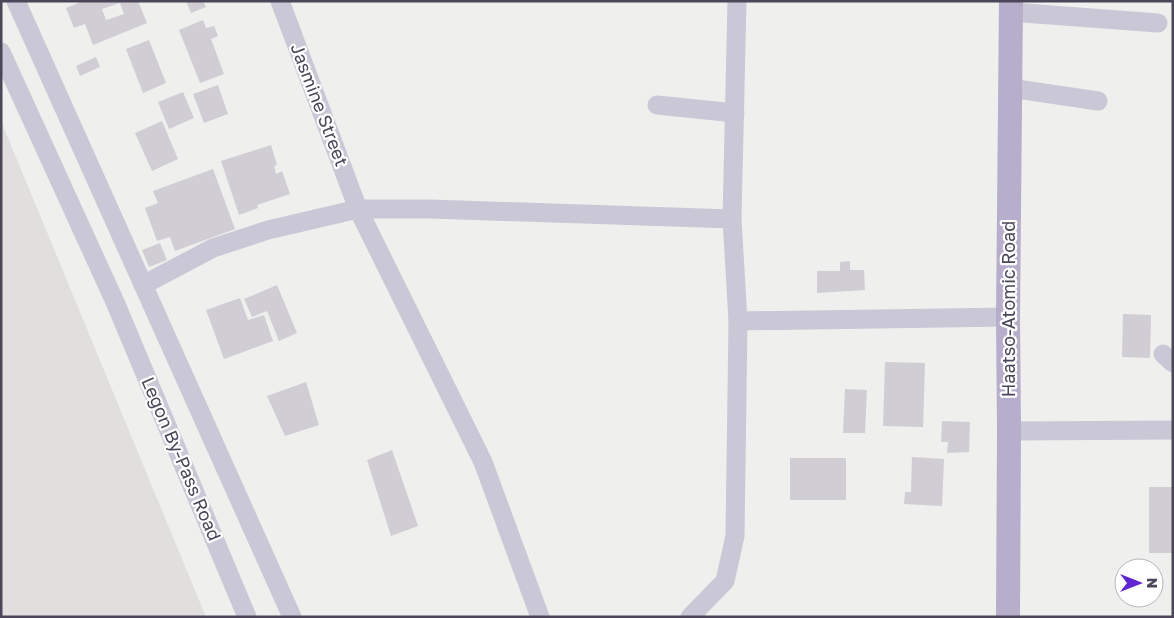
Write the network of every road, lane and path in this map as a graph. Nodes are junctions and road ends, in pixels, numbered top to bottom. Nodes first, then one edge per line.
1 (16, 1) edge
2 (280, 1) edge
3 (737, 1) edge
4 (1011, 7) edge
5 (1158, 23) dead end
6 (1, 52) edge
7 (1010, 88) junction
8 (1098, 101) dead end
9 (657, 105) dead end
10 (735, 113) junction
11 (358, 209) junction
12 (732, 219) junction
13 (142, 285) junction
14 (1008, 317) junction
15 (738, 321) junction
16 (1173, 430) edge
17 (1009, 431) junction
18 (248, 617) edge
19 (292, 617) edge
20 (540, 617) edge
21 (690, 617) edge
22 (1008, 617) edge

1 - 13 street
2 - 11 street, Jasmine Street
3 - 10 street
4 - 5 street
4 - 7 main road, Haatso-Atomic Road
6 - 18 street, Legon By-Pass Road
7 - 8 street
7 - 14 main road, Haatso-Atomic Road
9 - 10 street
10 - 12 street
11 - 12 street
11 - 13 street
11 - 20 street, Jasmine Street
12 - 15 street
13 - 19 street
14 - 15 street
14 - 17 main road, Haatso-Atomic Road
15 - 21 street
16 - 17 street
17 - 22 main road, Haatso-Atomic Road

